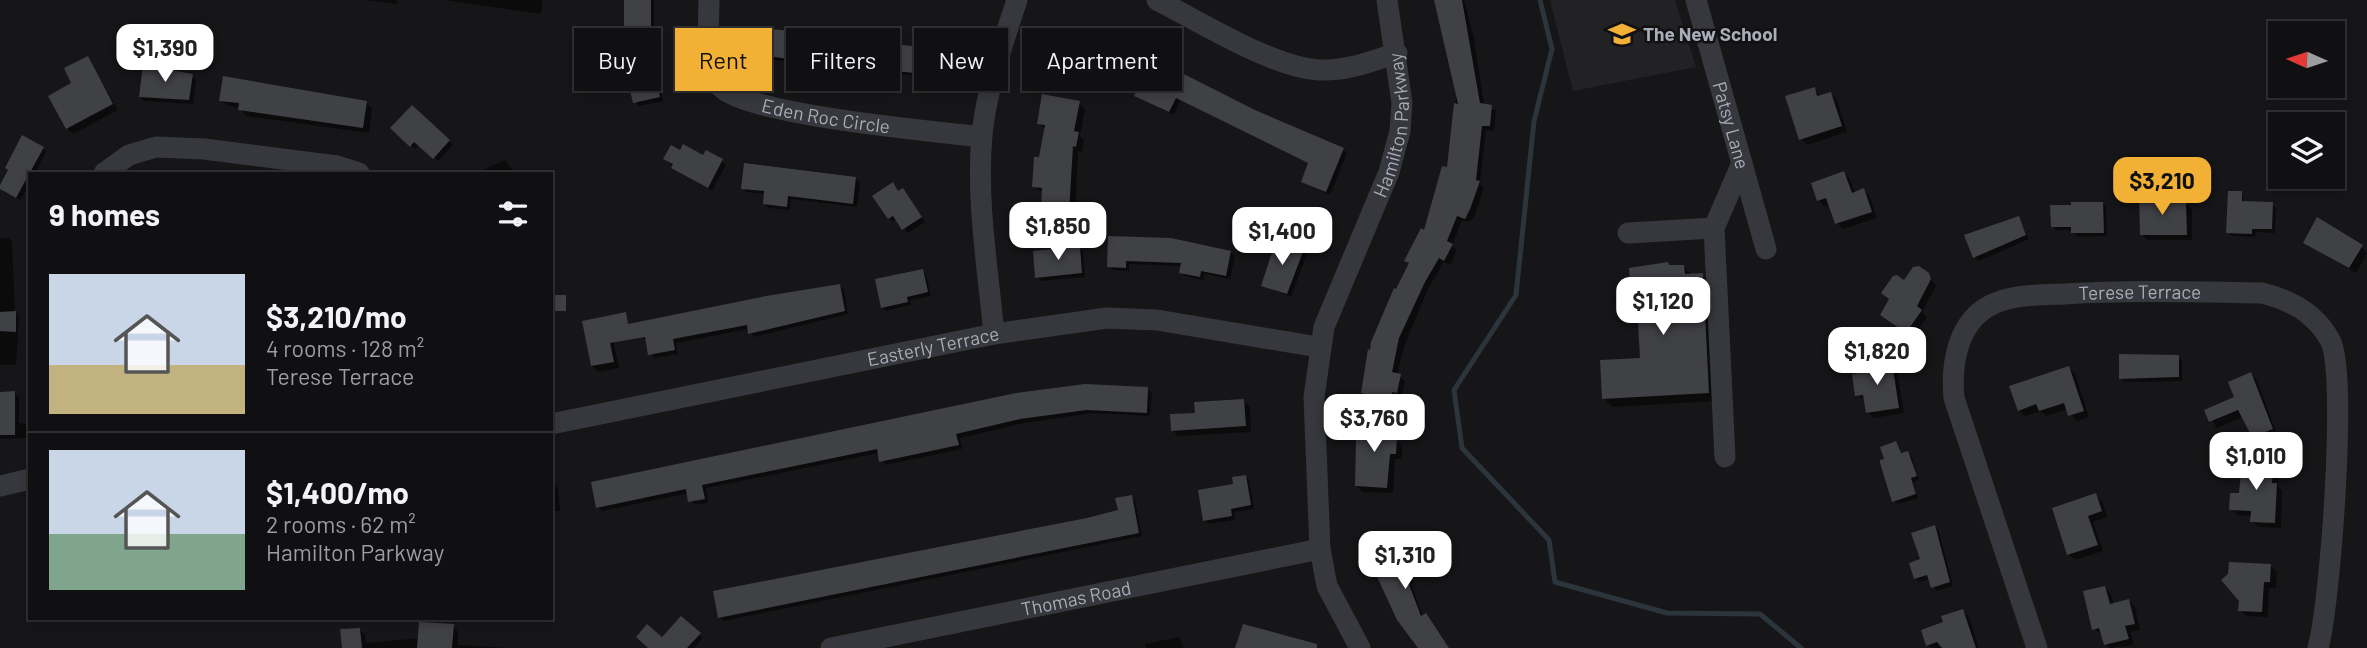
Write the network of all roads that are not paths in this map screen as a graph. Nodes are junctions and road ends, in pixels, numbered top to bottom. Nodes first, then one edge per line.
1 (709, 0) edge
2 (1017, 0) edge
3 (1157, 0) edge
4 (1387, 0) edge
5 (1696, 0) edge
6 (1397, 53) junction
7 (982, 137) junction
8 (1742, 163) junction
9 (105, 172) edge
10 (356, 172) edge
11 (1714, 228) junction
12 (1628, 233) dead end
13 (1766, 248) dead end
14 (994, 334) junction
15 (1318, 347) junction
16 (553, 424) edge
17 (1725, 457) dead end
18 (28, 479) edge
19 (0, 486) edge
20 (1320, 549) junction
21 (831, 648) edge
22 (1360, 648) edge
23 (2037, 648) edge
24 (2318, 648) edge

1 - 7 street, Eden Roc Circle
2 - 7 street
3 - 6 street
4 - 6 street, Hamilton Parkway
5 - 8 street, Patsy Lane
6 - 15 street, Hamilton Parkway
7 - 14 street
8 - 11 street
8 - 13 street, Patsy Lane
9 - 10 street
11 - 12 street
11 - 17 street
14 - 15 street, Easterly Terrace
14 - 16 street, Easterly Terrace
15 - 20 street, Hamilton Parkway
18 - 19 street
20 - 21 street, Thomas Road
20 - 22 street, Hamilton Parkway
23 - 24 street, Terese Terrace

